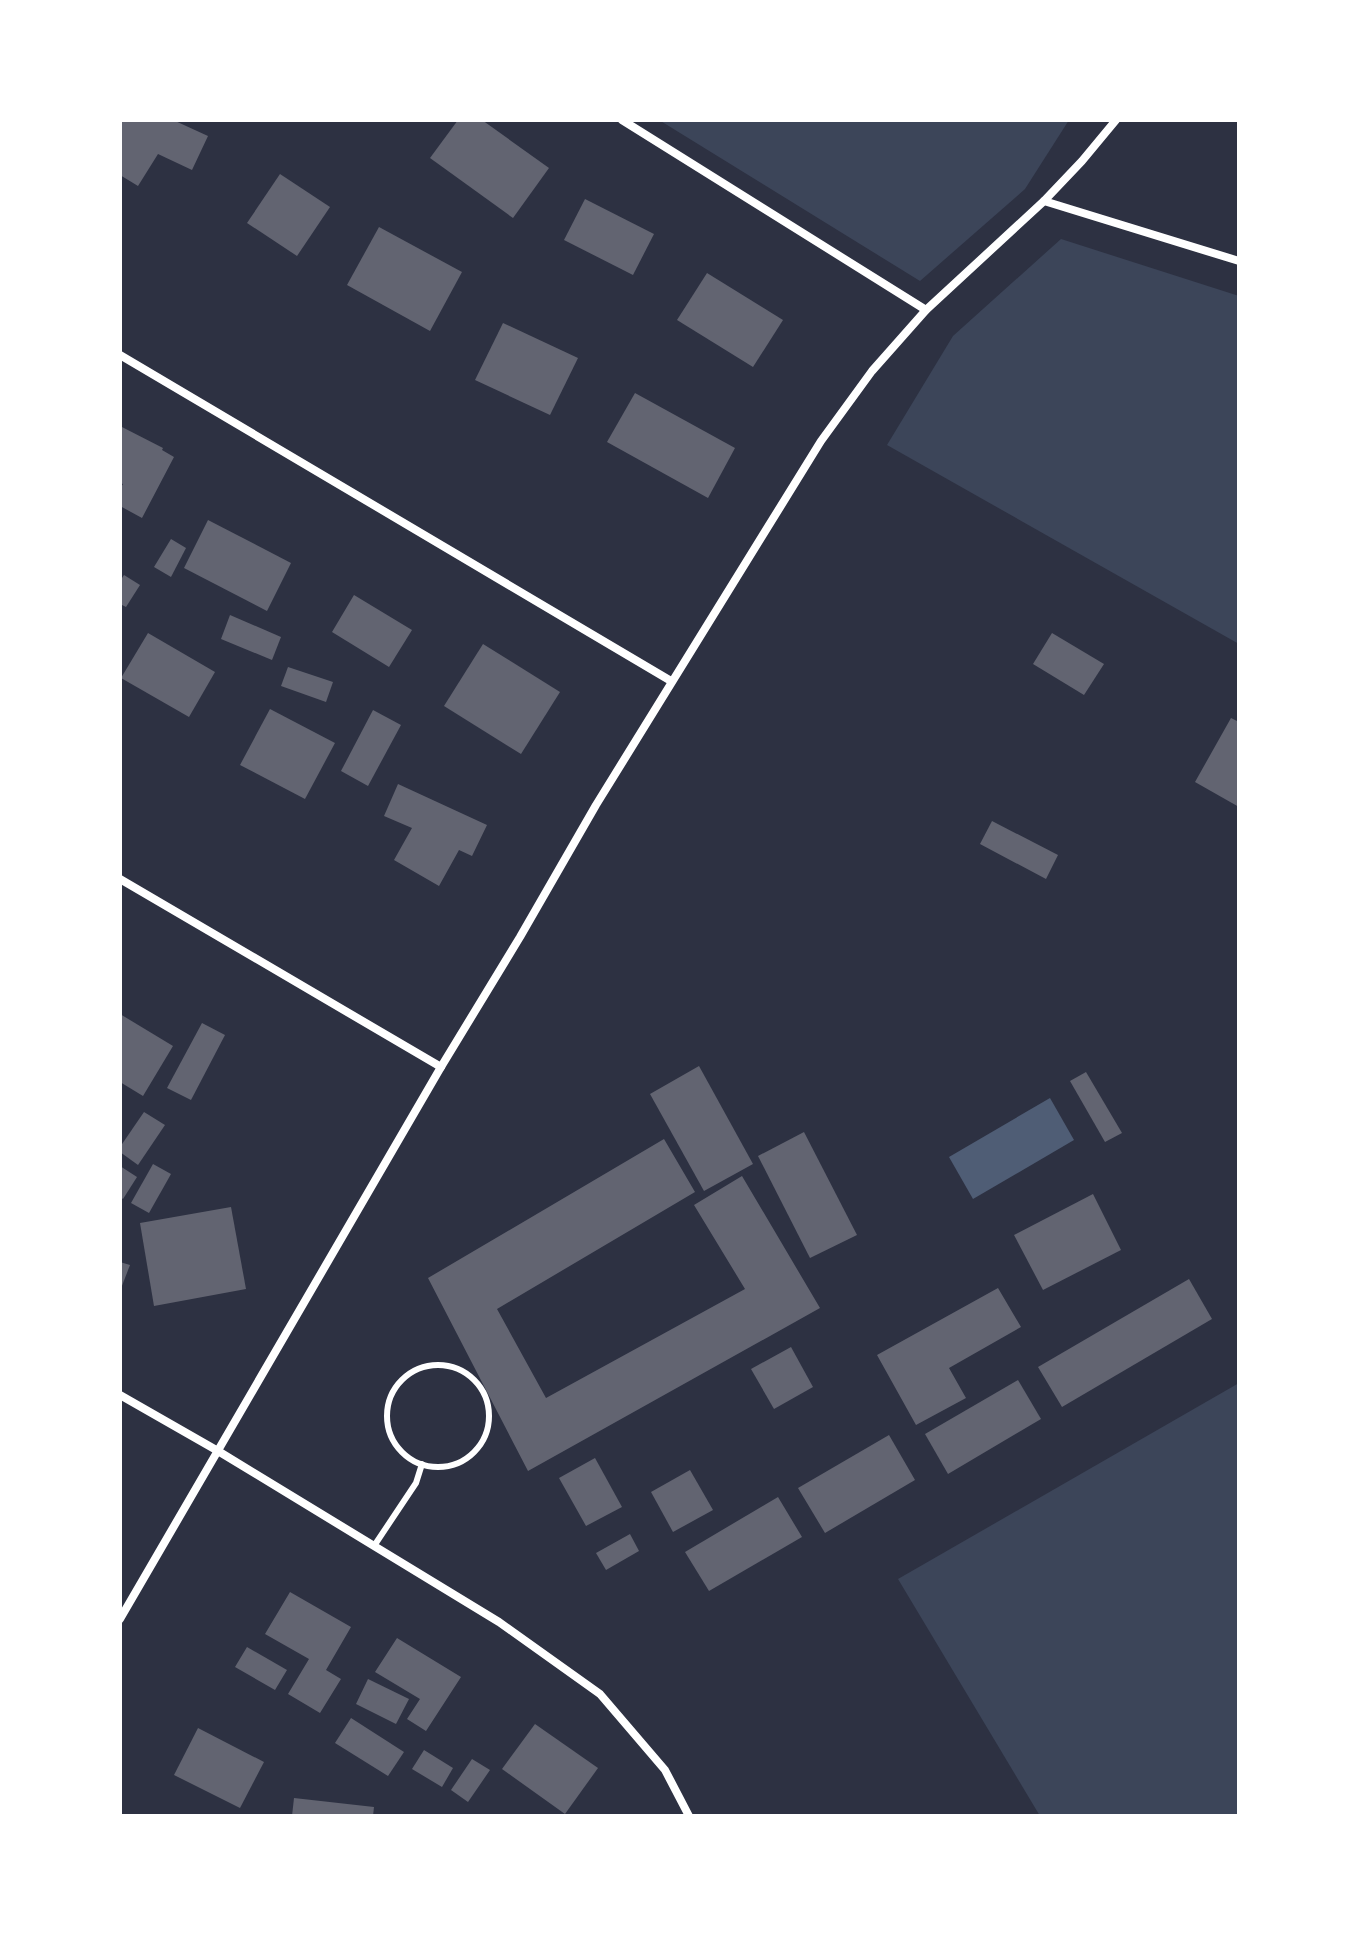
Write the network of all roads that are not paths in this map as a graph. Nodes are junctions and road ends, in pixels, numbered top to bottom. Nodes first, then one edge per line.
1 (622, 120) edge
2 (1116, 120) edge
3 (1044, 201) junction
4 (1239, 261) edge
5 (926, 310) junction
6 (120, 355) edge
7 (671, 681) junction
8 (120, 879) edge
9 (441, 1067) junction
10 (120, 1395) edge
11 (218, 1451) junction
12 (422, 1464) junction
13 (374, 1546) junction
14 (120, 1619) edge
15 (689, 1816) edge

1 - 5 street
2 - 3 street
3 - 4 street
3 - 5 street
5 - 7 street
6 - 7 street
7 - 9 street
8 - 9 street
9 - 11 street
10 - 11 street
11 - 13 street
11 - 14 street
12 - 12 lane
12 - 13 lane
13 - 15 street

